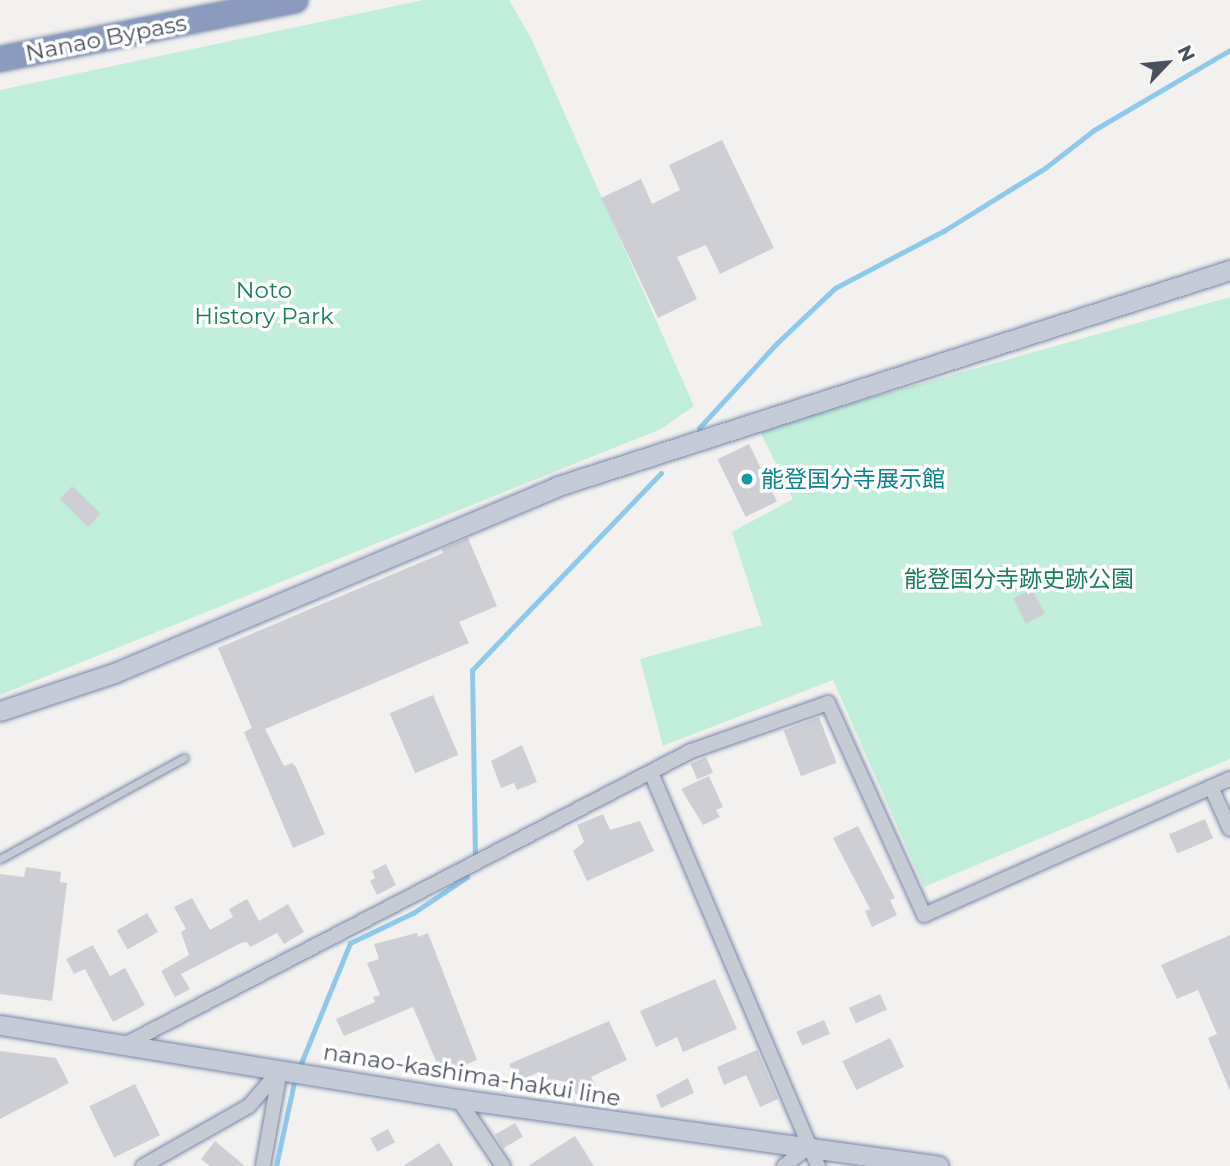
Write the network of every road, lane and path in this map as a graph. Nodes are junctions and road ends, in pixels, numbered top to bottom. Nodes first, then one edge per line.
1 (295, 0) edge
2 (0, 59) edge
3 (1230, 270) edge
4 (0, 711) edge
5 (184, 758) dead end
6 (652, 775) junction
7 (1230, 779) edge
8 (1212, 787) junction
9 (1230, 829) edge
10 (0, 859) edge
11 (0, 1025) edge
12 (124, 1045) junction
13 (291, 1072) junction
14 (458, 1100) junction
15 (807, 1148) junction
16 (143, 1166) edge
17 (263, 1166) edge
18 (503, 1166) edge
19 (784, 1166) edge
20 (818, 1166) edge
21 (938, 1166) edge

1 - 2 highway, Nanao Bypass
3 - 4 street
5 - 10 lane
6 - 8 street
6 - 12 street
6 - 15 street
7 - 8 street
8 - 9 street
11 - 12 street, nanao-kashima-hakui line
12 - 13 street, nanao-kashima-hakui line
13 - 14 street, nanao-kashima-hakui line
13 - 16 street
13 - 17 street
14 - 15 street, nanao-kashima-hakui line
14 - 18 street
15 - 19 street
15 - 20 street
15 - 21 street, nanao-kashima-hakui line

